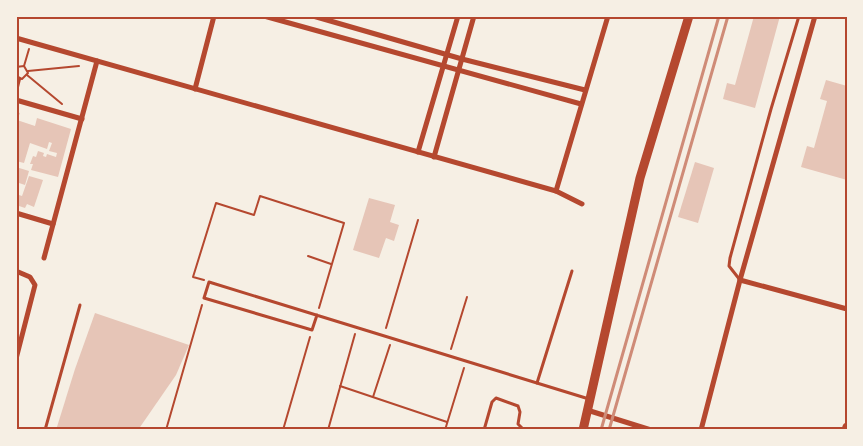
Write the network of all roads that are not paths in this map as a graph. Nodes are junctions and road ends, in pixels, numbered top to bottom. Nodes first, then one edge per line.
1 (214, 16) edge
2 (264, 16) edge
3 (314, 16) edge
4 (458, 16) edge
5 (474, 16) edge
6 (608, 16) edge
7 (689, 16) edge
8 (799, 16) edge
9 (815, 16) edge
10 (16, 38) edge
11 (446, 53) junction
12 (462, 59) junction
13 (97, 61) junction
14 (442, 67) junction
15 (459, 71) junction
16 (195, 89) junction
17 (585, 90) junction
18 (16, 100) edge
19 (581, 104) junction
20 (82, 120) junction
21 (418, 152) junction
22 (434, 157) junction
23 (556, 191) junction
24 (582, 204) dead end
25 (16, 213) edge
26 (53, 224) junction
27 (44, 258) dead end
28 (16, 271) edge
29 (572, 271) dead end
30 (740, 280) junction
31 (80, 305) dead end
32 (847, 310) edge
33 (316, 315) junction
34 (16, 359) edge
35 (537, 383) junction
36 (589, 399) junction
37 (587, 410) junction
38 (633, 427) edge
39 (45, 430) edge
40 (484, 430) edge
41 (524, 430) edge
42 (582, 430) edge
43 (651, 430) edge
44 (701, 430) edge

1 - 16 street
2 - 14 street
3 - 11 street
4 - 11 street
5 - 12 street
6 - 17 street
7 - 36 street
8 - 30 lane
9 - 30 street
10 - 13 street
11 - 12 street
11 - 14 street
12 - 15 street
12 - 17 street
13 - 16 street
13 - 20 street
14 - 15 street
14 - 21 street
15 - 19 street
15 - 22 street
16 - 21 street
17 - 19 street
18 - 20 street
19 - 23 street
20 - 26 street
21 - 22 street
22 - 23 street
23 - 24 street
25 - 26 street
26 - 27 street
28 - 34 street
29 - 35 lane
30 - 32 street
30 - 44 street
31 - 39 lane
33 - 33 lane
33 - 35 lane
35 - 36 lane
36 - 37 street
37 - 38 street
37 - 42 street
38 - 43 street
40 - 41 lane

